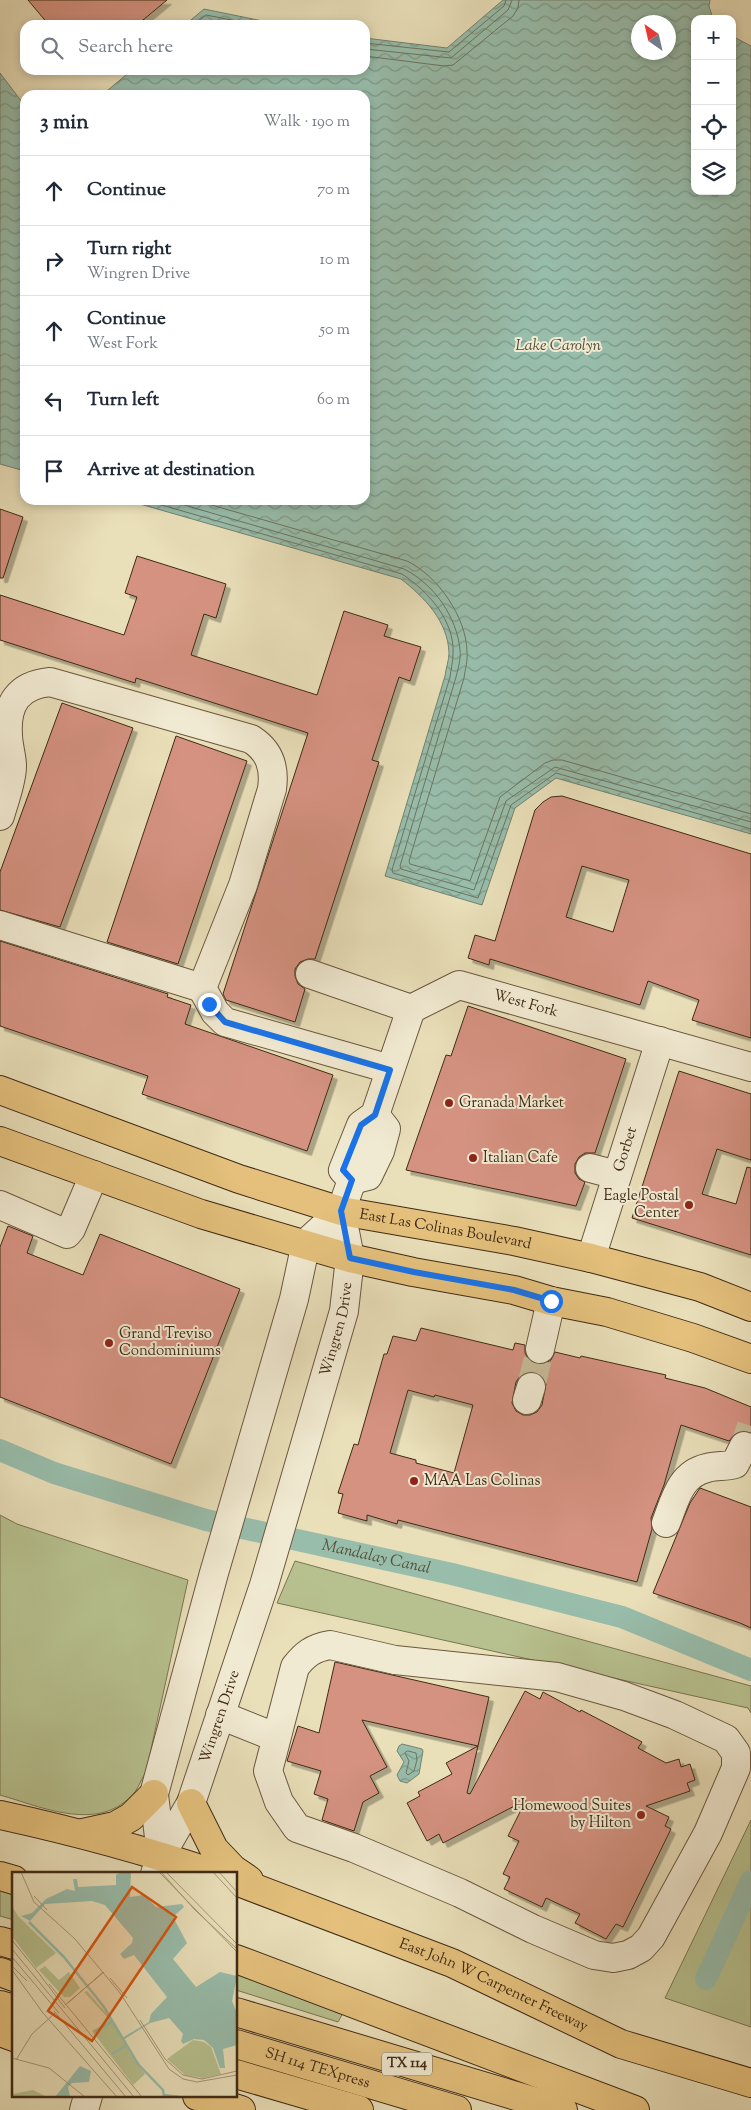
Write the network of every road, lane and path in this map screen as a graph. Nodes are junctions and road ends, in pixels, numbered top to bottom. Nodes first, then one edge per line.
1 (0, 816) edge
2 (0, 925) edge
3 (310, 974) dead end
4 (202, 988) junction
5 (411, 1009) junction
6 (660, 1041) junction
7 (751, 1067) edge
8 (390, 1070) junction
9 (0, 1090) edge
10 (1, 1144) edge
11 (590, 1168) dead end
12 (94, 1175) junction
13 (617, 1175) junction
14 (0, 1205) edge
15 (341, 1211) junction
16 (306, 1243) junction
17 (350, 1258) junction
18 (591, 1258) junction
19 (551, 1301) junction
20 (751, 1307) edge
21 (540, 1349) tunnel mouth
22 (751, 1359) edge
23 (744, 1446) tunnel mouth
24 (666, 1523) dead end
25 (220, 1715) junction
26 (275, 1737) junction
27 (154, 1794) junction
28 (191, 1804) junction
29 (0, 1815) edge
30 (81, 1833) junction
31 (158, 1865) edge
32 (202, 1872) edge
33 (237, 1872) edge
34 (238, 1872) edge
35 (238, 1882) edge
36 (267, 1892) junction
37 (238, 1960) edge
38 (238, 2013) edge
39 (0, 2032) edge
40 (12, 2036) edge
41 (238, 2045) edge
42 (238, 2075) edge
43 (751, 2083) edge
44 (203, 2098) edge
45 (241, 2110) edge
46 (359, 2110) edge
47 (457, 2110) edge
48 (563, 2110) edge
49 (635, 2110) edge

1 - 4 street
2 - 4 street
3 - 5 street
4 - 8 street
5 - 6 street, West Fork
5 - 8 street
6 - 7 street, West Fork
6 - 13 street, Gorbet
8 - 15 street
9 - 15 main road, East Las Colinas Boulevard
10 - 12 main road
11 - 13 street
12 - 14 street
12 - 16 main road
13 - 18 street, Gorbet
15 - 16 street
15 - 17 street, Wingren Drive
15 - 18 main road, East Las Colinas Boulevard
16 - 17 main road
16 - 27 street
17 - 19 main road
17 - 25 street, Wingren Drive
18 - 20 main road, East Las Colinas Boulevard
19 - 21 street
19 - 22 main road
23 - 24 street
25 - 26 street
25 - 28 street, Wingren Drive
26 - 26 street
27 - 30 main road
27 - 31 street
28 - 31 street, Wingren Drive
28 - 33 main road
29 - 30 main road
30 - 31 main road
31 - 32 main road
34 - 36 main road
35 - 36 main road, East John W Carpenter Freeway
36 - 43 main road, East John W Carpenter Freeway
37 - 49 main road
38 - 48 main road, TX 114
39 - 40 main road
41 - 47 main road, SH 114 TEXpress
42 - 46 main road, SH 114 TEXpress
44 - 45 main road

